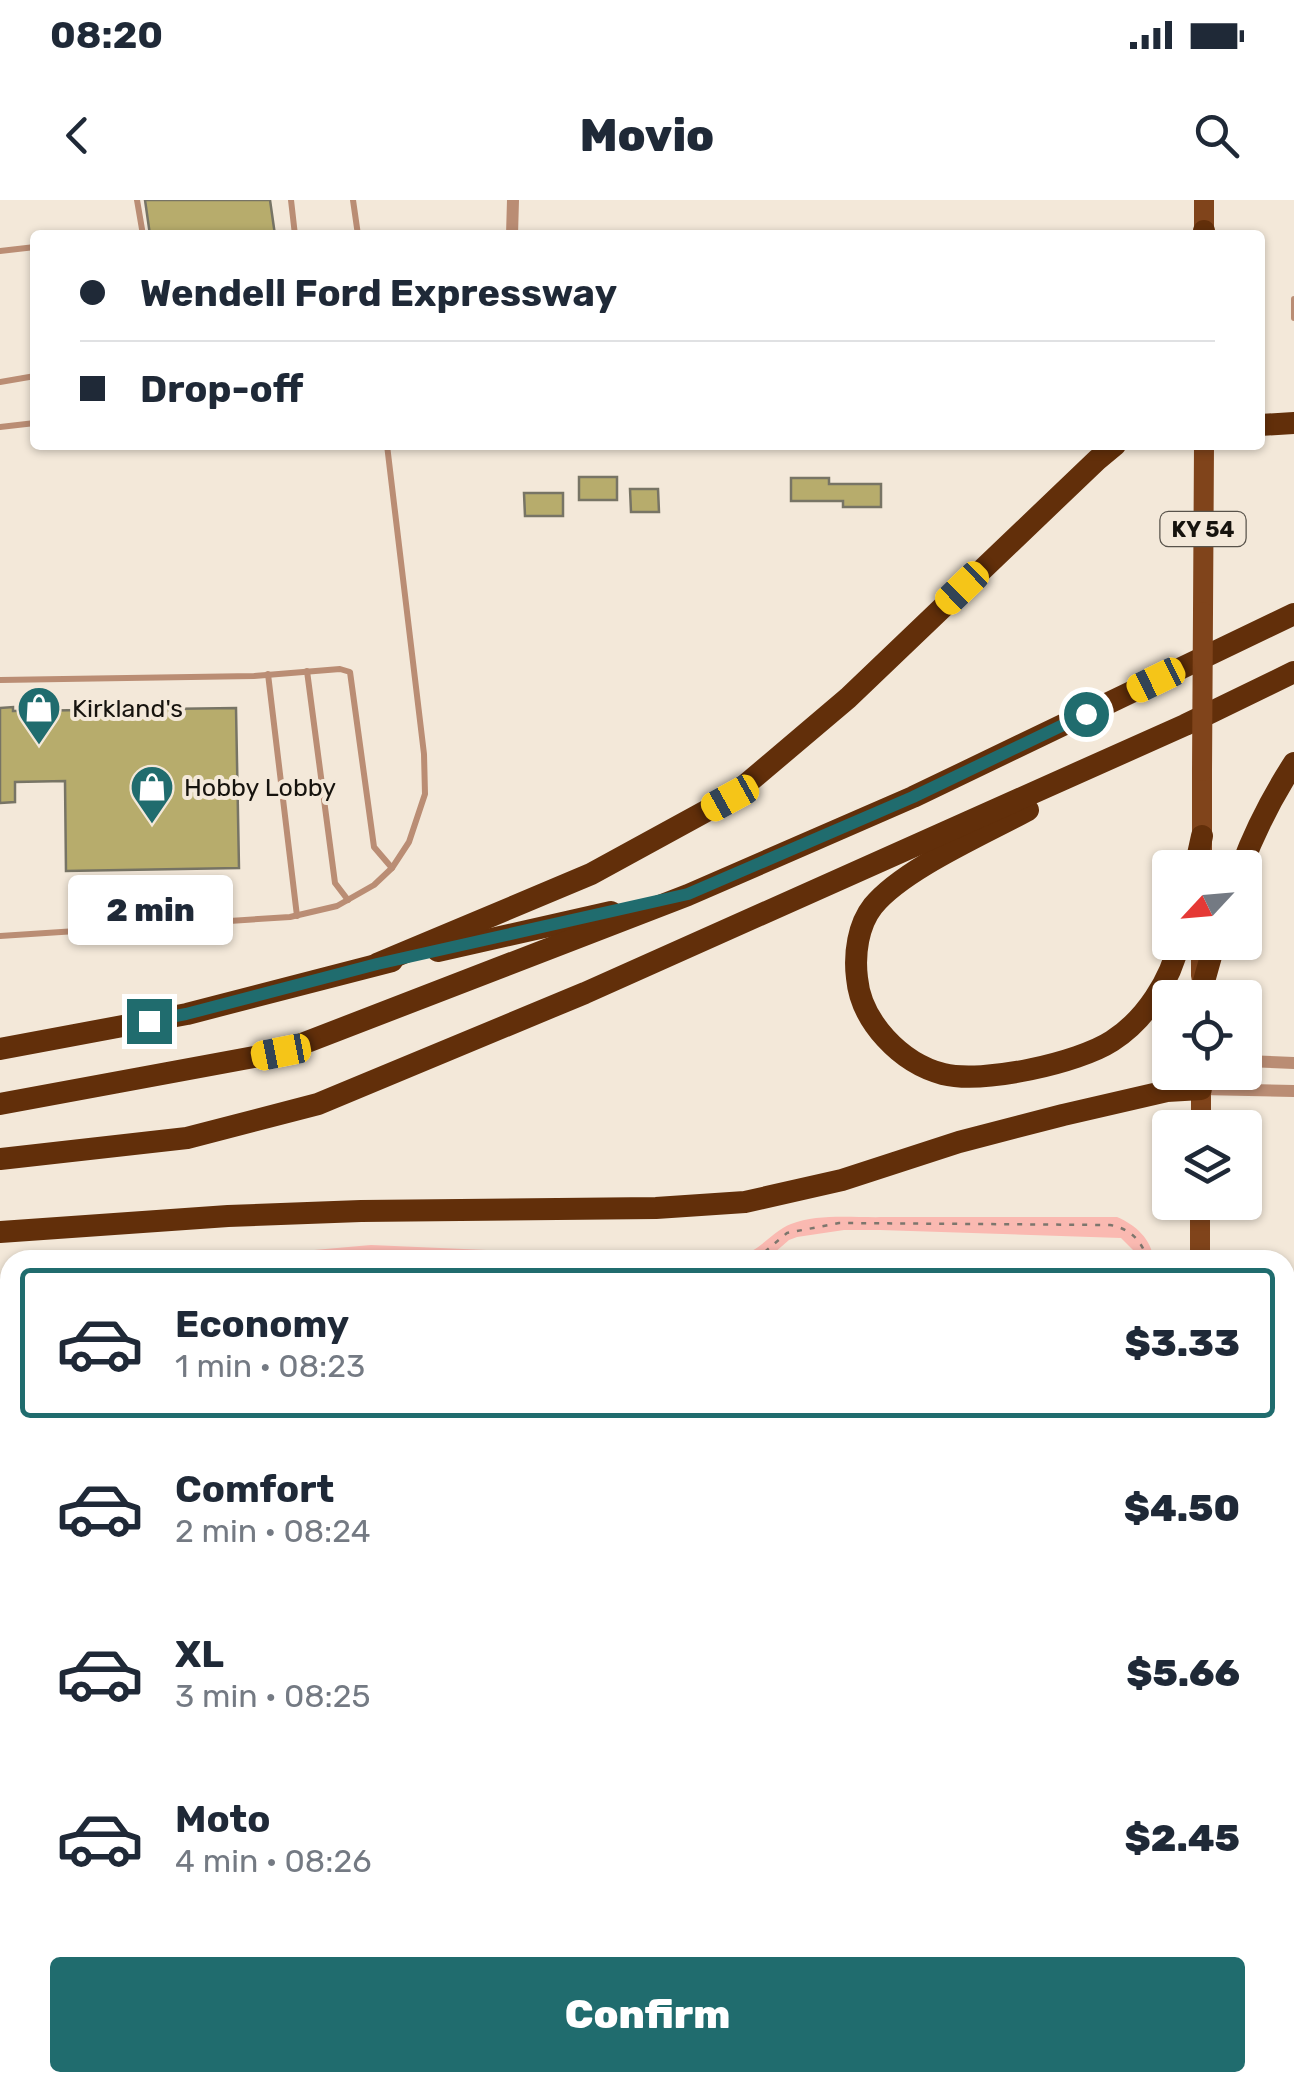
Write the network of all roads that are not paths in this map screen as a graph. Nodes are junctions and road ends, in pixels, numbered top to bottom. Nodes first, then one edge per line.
1 (137, 200) edge
2 (291, 200) edge
3 (353, 200) edge
4 (513, 200) edge
5 (1204, 200) edge
6 (140, 230) edge
7 (294, 230) edge
8 (357, 230) edge
9 (512, 230) edge
10 (1204, 230) edge
11 (30, 248) edge
12 (0, 252) edge
13 (1294, 298) edge
14 (1294, 318) edge
15 (30, 377) edge
16 (0, 382) edge
17 (1294, 423) edge
18 (30, 424) edge
19 (1265, 425) edge
20 (0, 428) edge
21 (388, 450) edge
22 (1098, 450) edge
23 (1109, 450) edge
24 (1204, 450) edge
25 (1076, 480) junction
26 (1294, 614) edge
27 (307, 671) junction
28 (1294, 672) edge
29 (268, 674) junction
30 (0, 680) edge
31 (1185, 725) junction
32 (1294, 763) edge
33 (1202, 836) joint
34 (1200, 850) edge
35 (1247, 850) edge
36 (392, 868) junction
37 (688, 894) junction
38 (348, 900) junction
39 (296, 916) junction
40 (0, 936) edge
41 (1172, 960) edge
42 (377, 964) junction
43 (0, 1049) edge
44 (1262, 1062) edge
45 (1294, 1063) edge
46 (1262, 1088) edge
47 (1170, 1090) edge
48 (1294, 1091) edge
49 (0, 1104) edge
50 (0, 1159) edge
51 (1200, 1220) edge
52 (0, 1232) edge
53 (1200, 1250) edge

1 - 6 lane
2 - 7 lane
3 - 8 lane
4 - 9 street
5 - 10 main road
11 - 12 lane
13 - 14 lane
15 - 16 lane
17 - 19 highway
18 - 20 lane
21 - 36 lane
22 - 25 highway
23 - 25 highway
24 - 33 main road, KY 54, bridge
25 - 42 highway
26 - 37 highway
27 - 29 lane
27 - 36 lane
27 - 38 lane
28 - 31 highway
29 - 30 lane
29 - 39 lane
31 - 41 highway
31 - 50 highway
32 - 35 highway
33 - 34 highway
36 - 38 lane
37 - 42 highway
37 - 49 highway
38 - 39 lane
39 - 40 lane
42 - 43 highway
44 - 45 street
46 - 48 street
47 - 52 highway
51 - 53 main road

